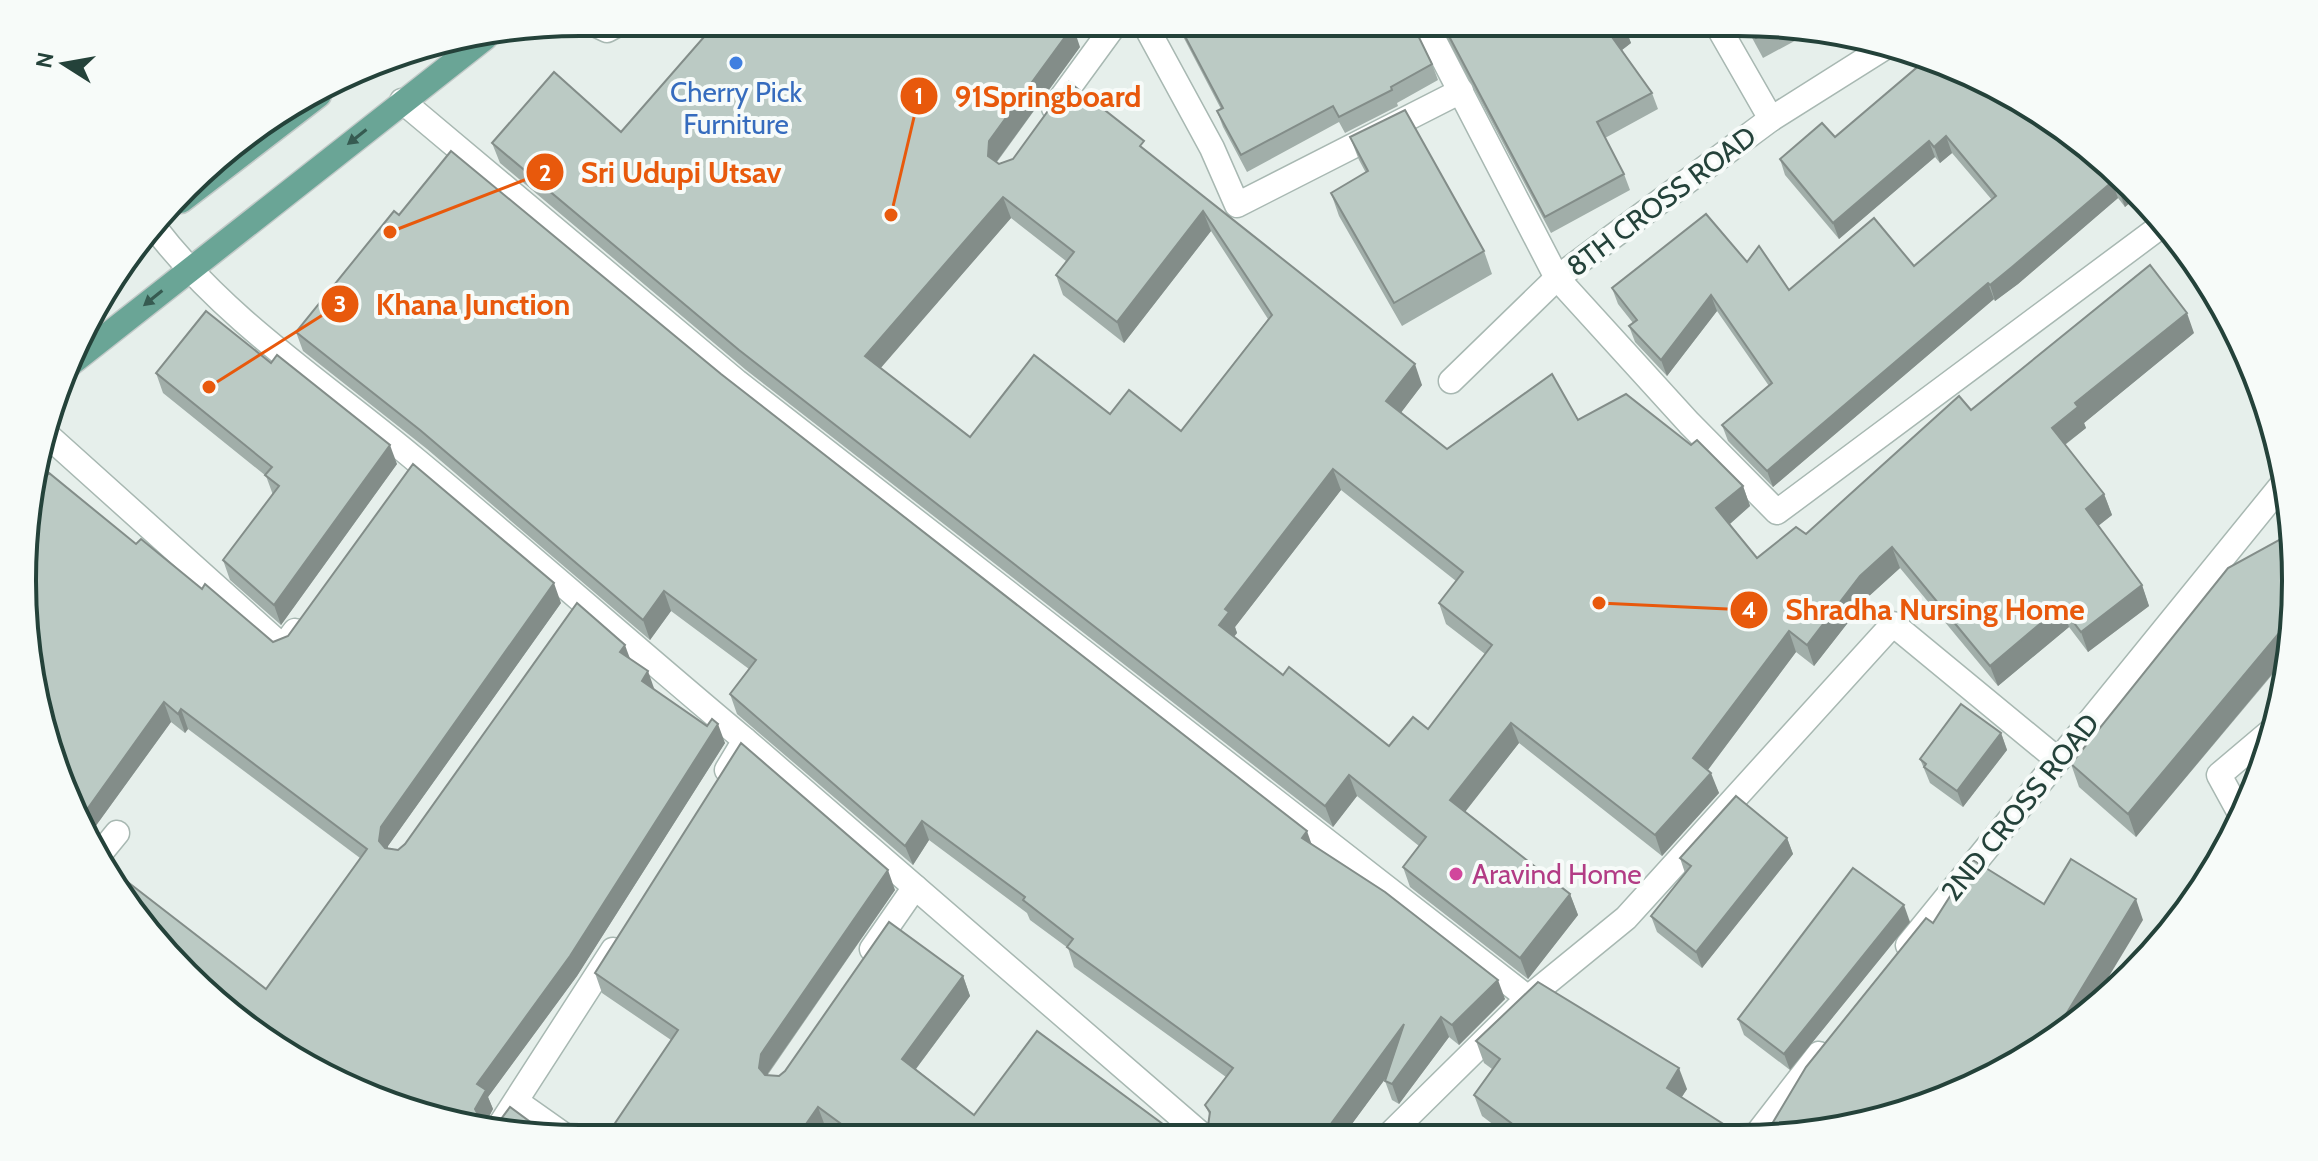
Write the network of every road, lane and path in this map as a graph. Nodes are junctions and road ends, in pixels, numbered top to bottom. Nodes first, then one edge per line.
1 (1106, 36) edge
2 (1151, 36) edge
3 (1432, 36) edge
4 (1723, 36) edge
5 (475, 46) edge
6 (1874, 54) edge
7 (1461, 91) junction
8 (402, 101) junction
9 (1771, 119) junction
10 (1036, 132) edge
11 (2155, 231) edge
12 (160, 235) edge
13 (187, 270) junction
14 (1557, 278) junction
15 (87, 350) edge
16 (1451, 381) dead end
17 (55, 442) edge
18 (418, 461) junction
19 (400, 486) edge
20 (2275, 494) edge
21 (310, 610) edge
22 (745, 740) junction
23 (2257, 743) edge
24 (2058, 760) junction
25 (712, 794) edge
26 (2234, 803) edge
27 (117, 833) dead end
28 (106, 847) edge
29 (915, 887) junction
30 (627, 928) edge
31 (861, 965) edge
32 (1889, 967) edge
33 (1528, 998) junction
34 (1830, 1041) edge
35 (517, 1102) junction
36 (505, 1119) edge
37 (548, 1124) edge
38 (1765, 1124) edge
39 (1190, 1125) edge
40 (1399, 1125) edge

1 - 10 street
2 - 7 street
3 - 7 street
4 - 9 street
5 - 8 main road
6 - 9 street, 8TH CROSS ROAD
7 - 14 street
8 -> 13 main road
8 - 33 street
9 - 14 street, 8TH CROSS ROAD
11 - 14 street
12 - 13 street
13 -> 15 main road
13 - 18 street
14 - 16 street, 8TH CROSS ROAD
17 - 21 street
18 - 19 street
18 - 22 street
20 - 24 street, 2ND CROSS ROAD
22 - 25 street
22 - 29 street
23 - 26 street
24 - 32 street, 2ND CROSS ROAD
24 - 33 street
27 - 28 street
29 - 31 street
29 - 39 street
30 - 35 street
33 - 40 street
34 - 38 street
35 - 36 street
35 - 37 street

